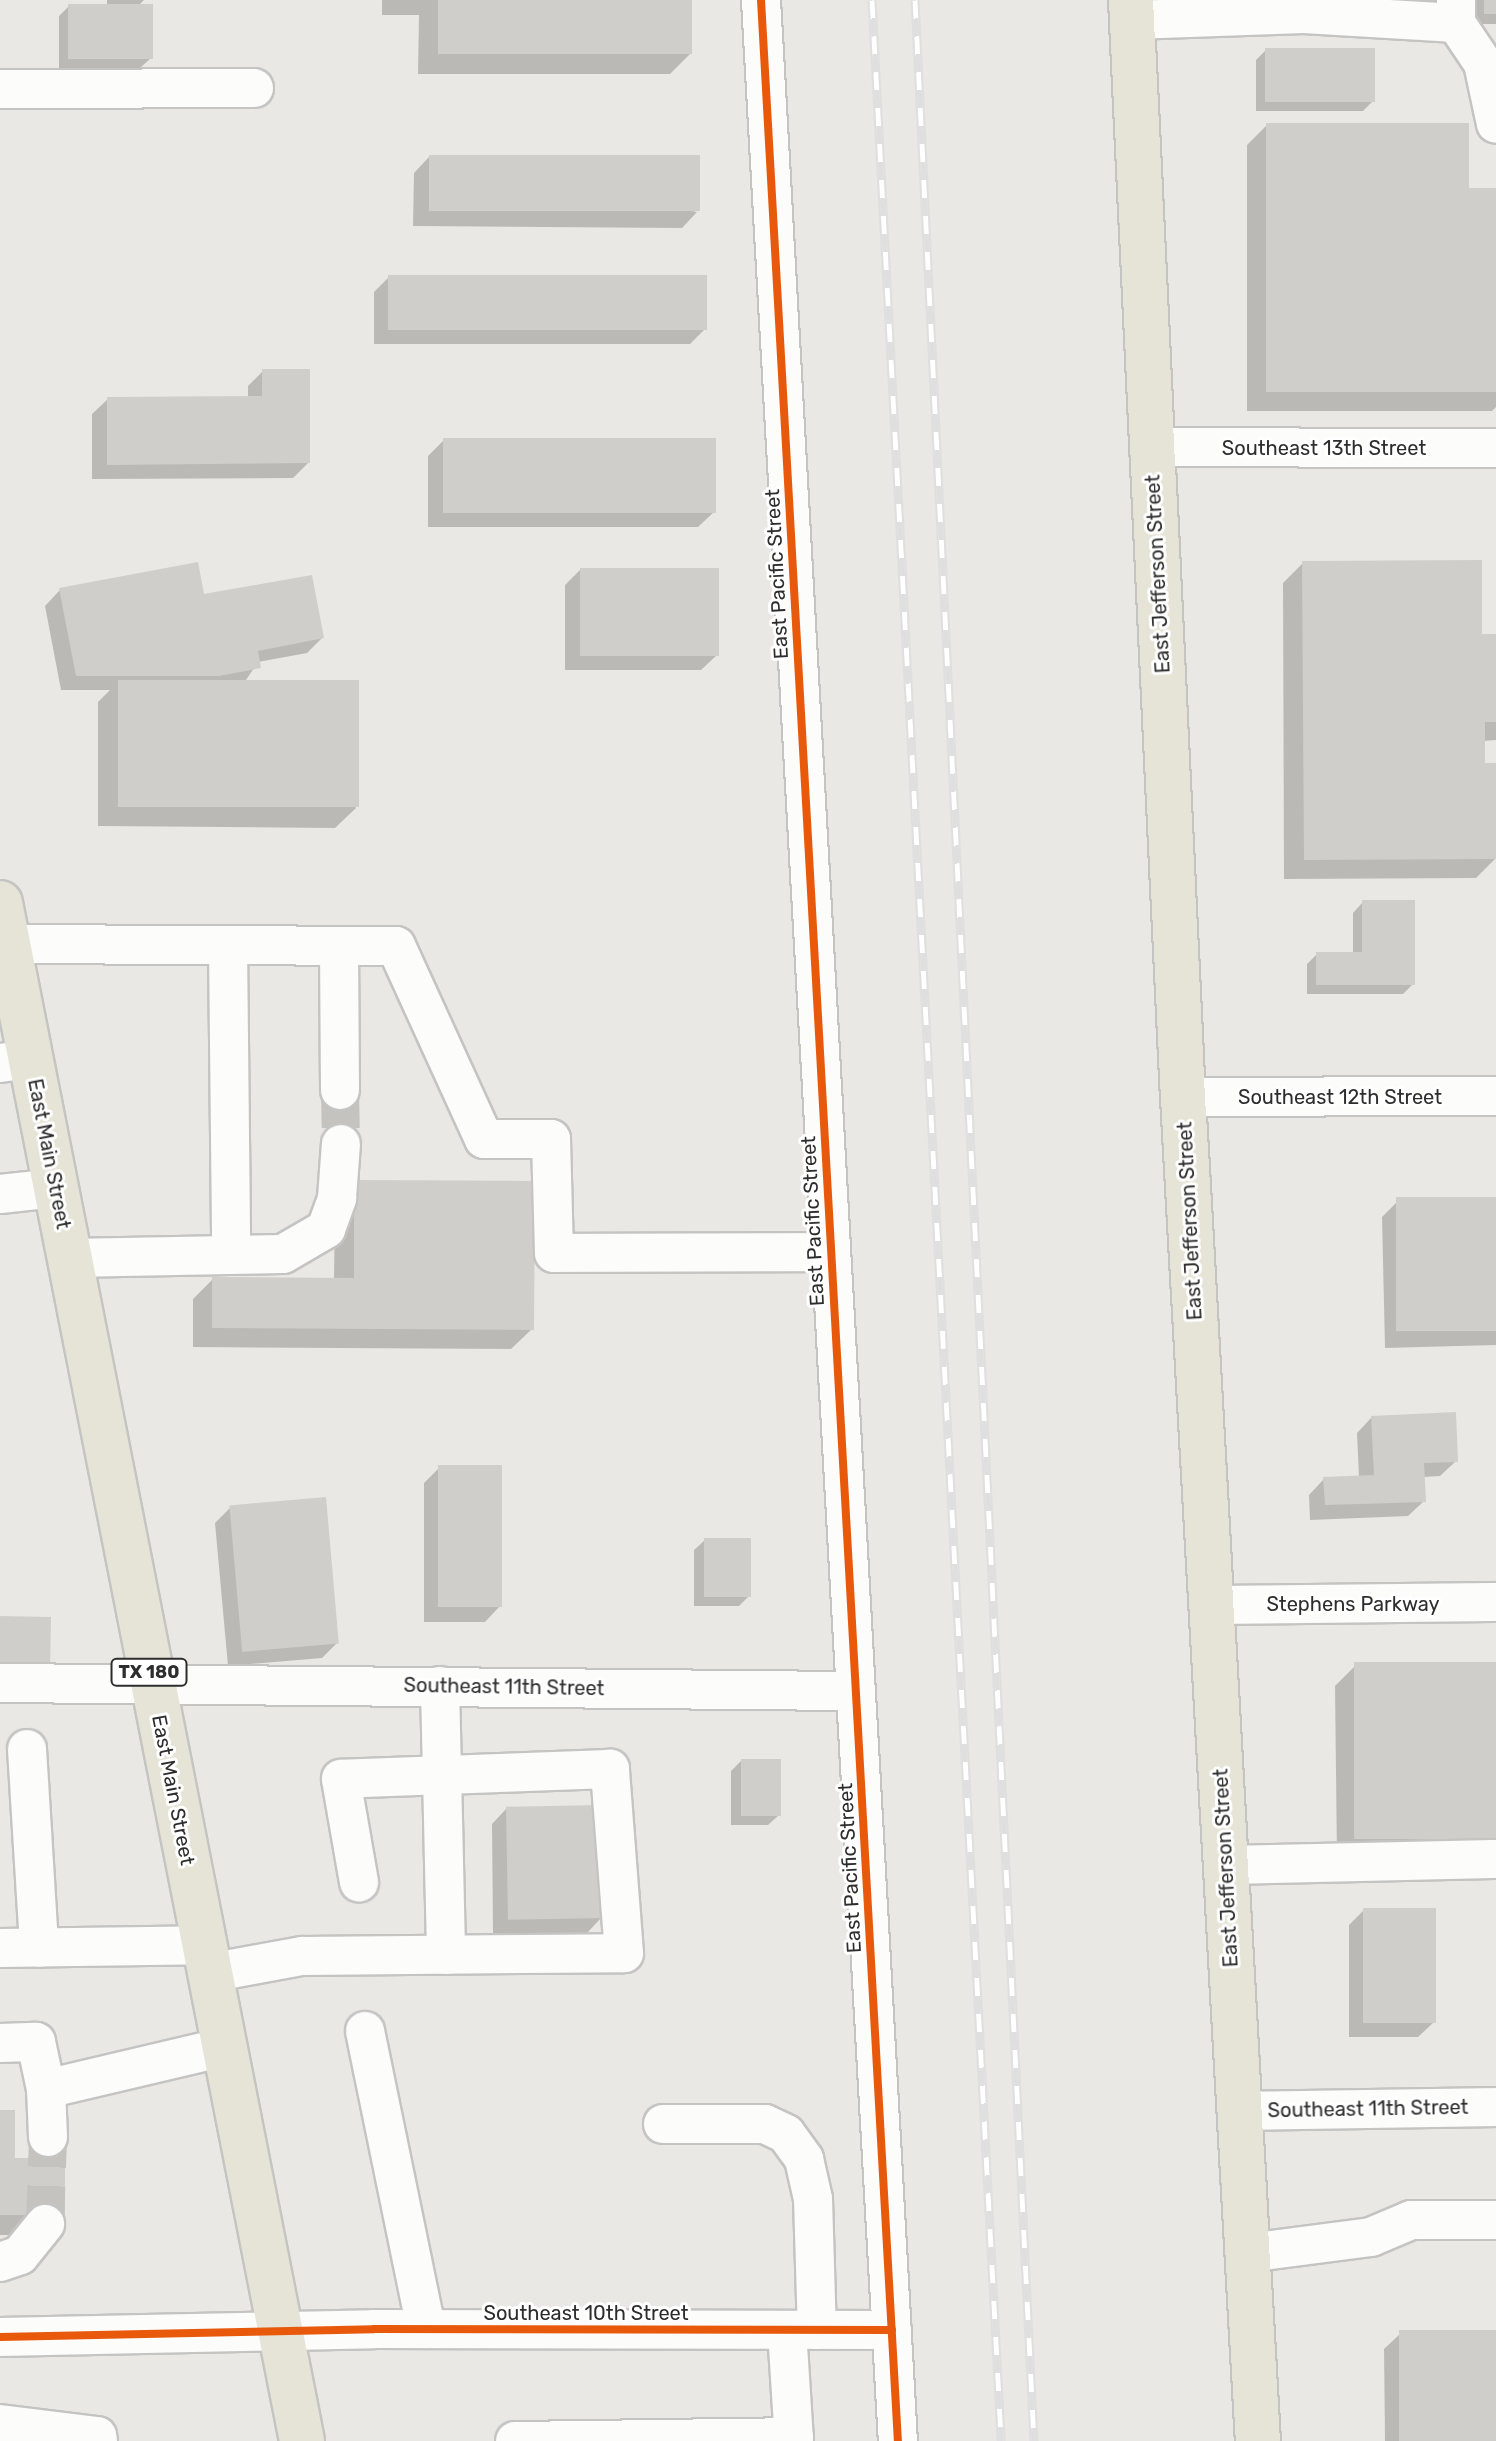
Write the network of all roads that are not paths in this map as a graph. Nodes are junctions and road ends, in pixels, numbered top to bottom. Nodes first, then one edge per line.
1 (761, 0) edge
2 (1303, 7) edge
3 (1232, 8) edge
4 (1131, 10) edge
5 (1456, 11) edge
6 (254, 88) dead end
7 (0, 89) edge
8 (1496, 124) edge
9 (1152, 447) junction
10 (1496, 448) edge
11 (4, 924) edge
12 (228, 945) junction
13 (339, 946) junction
14 (15, 1061) edge
15 (340, 1090) tunnel mouth
16 (1496, 1096) edge
17 (1183, 1097) junction
18 (341, 1144) tunnel mouth
19 (55, 1188) junction
20 (0, 1194) edge
21 (831, 1252) junction
22 (231, 1255) junction
23 (69, 1258) junction
24 (1496, 1602) edge
25 (1211, 1605) junction
26 (0, 1683) edge
27 (151, 1683) junction
28 (440, 1686) junction
29 (856, 1691) junction
30 (27, 1749) dead end
31 (440, 1775) junction
32 (1496, 1859) edge
33 (1225, 1865) junction
34 (359, 1882) dead end
35 (0, 1948) edge
36 (39, 1948) junction
37 (446, 1955) junction
38 (206, 1959) junction
39 (365, 2031) dead end
40 (0, 2043) edge
41 (224, 2047) junction
42 (46, 2089) junction
43 (1496, 2107) edge
44 (1239, 2111) junction
45 (663, 2124) dead end
46 (48, 2137) tunnel mouth
47 (1496, 2220) edge
48 (45, 2224) tunnel mouth
49 (1248, 2253) junction
50 (0, 2262) edge
51 (426, 2329) junction
52 (802, 2330) junction
53 (892, 2330) junction
54 (281, 2333) junction
55 (0, 2337) edge
56 (0, 2424) edge
57 (107, 2439) edge
58 (794, 2439) edge
59 (302, 2441) edge
60 (515, 2441) edge
61 (898, 2441) edge
62 (1258, 2441) edge

1 - 21 street, East Pacific Street
2 - 3 street
2 - 5 street
3 - 4 street
4 - 9 main road, East Jefferson Street
5 - 8 street
6 - 7 street
9 - 10 street, Southeast 13th Street
9 - 17 main road, East Jefferson Street
11 - 12 street
11 - 14 main road, East Main Street / TX 180
12 - 13 street
12 - 22 street
13 - 15 street
13 - 21 street
14 - 19 main road, East Main Street / TX 180
16 - 17 street, Southeast 12th Street
17 - 25 main road, East Jefferson Street
18 - 22 street
19 - 20 street
19 - 23 main road, East Main Street / TX 180
21 - 29 street, East Pacific Street
22 - 23 street
23 - 27 main road, East Main Street / TX 180
24 - 25 street, Stephens Parkway
25 - 33 main road, East Jefferson Street
26 - 27 street, Southeast 11th Street
27 - 28 street, Southeast 11th Street
27 - 38 main road, East Main Street / TX 180
28 - 29 street, Southeast 11th Street
28 - 31 street
29 - 53 street, East Pacific Street
30 - 36 street
31 - 34 street
31 - 37 street
31 - 37 street
32 - 33 street
33 - 44 main road, East Jefferson Street
35 - 36 street
36 - 38 street
37 - 38 street
38 - 41 main road, East Main Street / TX 180
39 - 51 street
40 - 42 street
41 - 42 street
41 - 54 main road, East Main Street / TX 180
42 - 46 street
43 - 44 street, Southeast 11th Street
44 - 49 main road, East Jefferson Street
45 - 52 street
47 - 49 street
48 - 50 street
49 - 62 main road, East Jefferson Street
51 - 52 street, Southeast 10th Street
51 - 54 street, Southeast 10th Street
52 - 53 street, Southeast 10th Street
52 - 58 street
53 - 61 street, East Pacific Street
54 - 55 street, Southeast 10th Street
54 - 59 main road, East Main Street / TX 180
56 - 57 street
58 - 60 street

